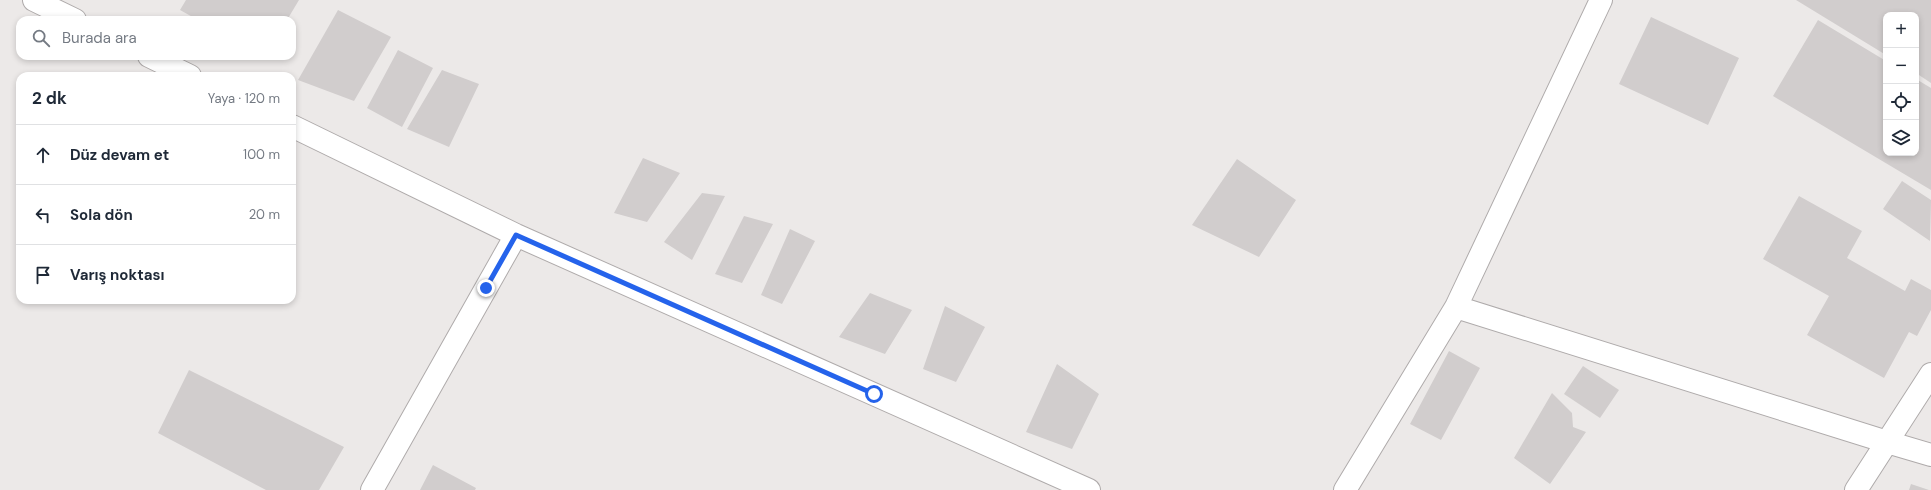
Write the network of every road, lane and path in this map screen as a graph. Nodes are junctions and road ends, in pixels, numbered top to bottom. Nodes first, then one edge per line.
1 (34, 0) edge
2 (1601, 0) edge
3 (67, 16) edge
4 (157, 60) edge
5 (182, 72) edge
6 (296, 128) edge
7 (516, 235) junction
8 (1456, 307) junction
9 (1931, 374) edge
10 (1887, 442) junction
11 (1931, 454) edge
12 (372, 490) edge
13 (1089, 490) edge
14 (1345, 490) edge
15 (1856, 490) edge

1 - 3 street
2 - 8 street
4 - 5 street
6 - 7 street
7 - 12 street
7 - 13 street
8 - 10 street
8 - 14 street
9 - 10 street
10 - 11 street
10 - 15 street

